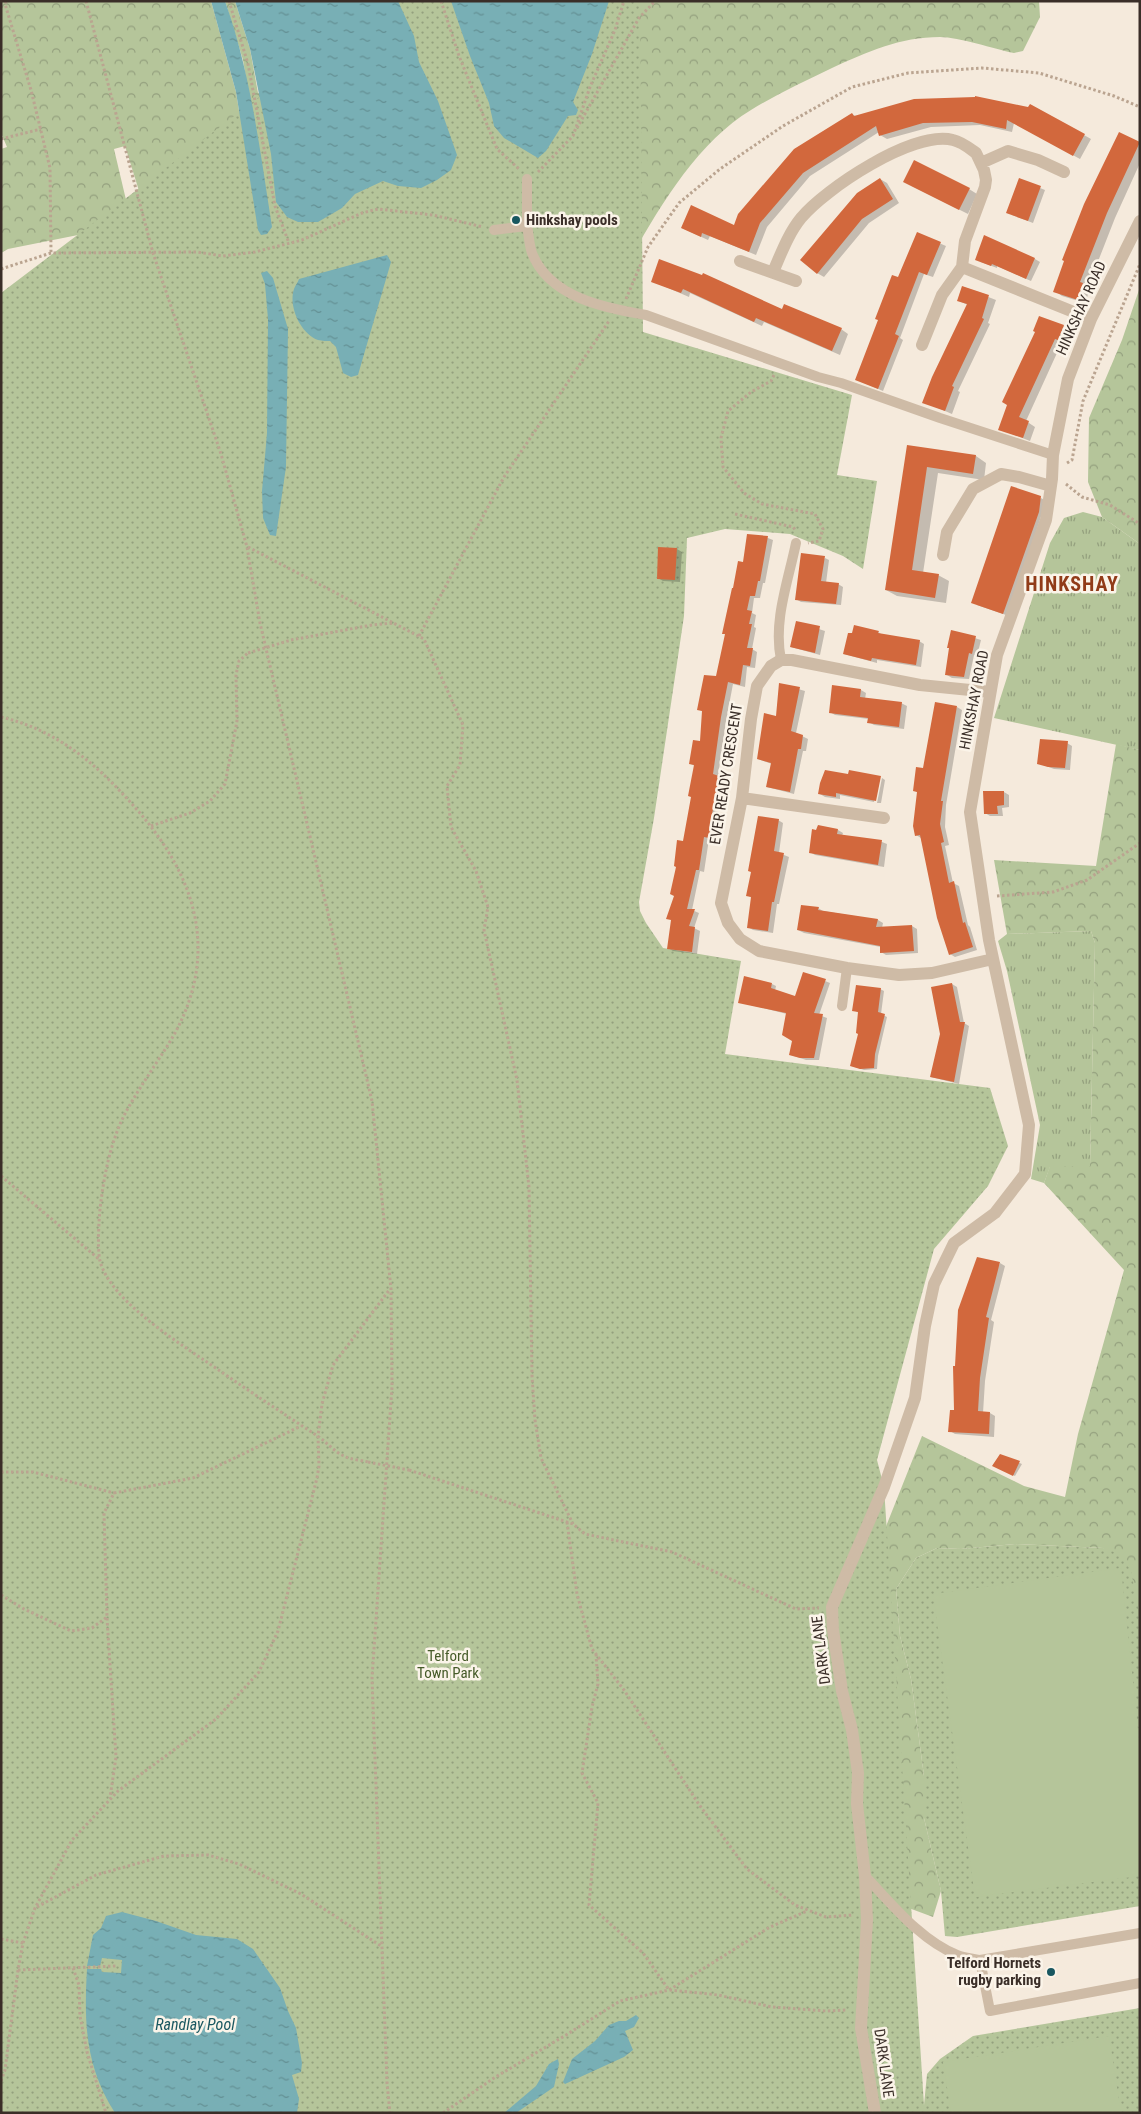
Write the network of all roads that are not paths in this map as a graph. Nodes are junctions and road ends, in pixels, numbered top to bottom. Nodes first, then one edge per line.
1 (981, 163) junction
2 (1064, 172) dead end
3 (527, 179) road end
4 (1140, 221) edge
5 (527, 226) junction
6 (494, 230) road end
7 (740, 261) dead end
8 (962, 267) junction
9 (773, 272) junction
10 (796, 281) dead end
11 (1091, 319) junction
12 (922, 345) dead end
13 (1052, 455) junction
14 (1051, 486) junction
15 (796, 543) road end
16 (943, 555) dead end
17 (781, 660) junction
18 (990, 692) junction
19 (742, 798) junction
20 (884, 818) dead end
21 (994, 959) junction
22 (847, 968) junction
23 (842, 1006) dead end
24 (1025, 1174) joint
25 (865, 1876) junction
26 (1140, 1933) edge
27 (980, 1960) junction
28 (1140, 1983) edge
29 (875, 2113) edge

1 - 2 street
1 - 8 street
1 - 9 street
3 - 5 lane
4 - 11 street, HINKSHAY ROAD
5 - 6 lane
5 - 13 lane
7 - 9 street
8 - 11 street
8 - 12 street
9 - 10 street
11 - 13 street, HINKSHAY ROAD
13 - 14 street, HINKSHAY ROAD
14 - 16 street
14 - 18 street, HINKSHAY ROAD
15 - 17 lane
17 - 18 street
17 - 19 street, EVER READY CRESCENT
18 - 21 street, HINKSHAY ROAD
19 - 20 street
19 - 22 street, EVER READY CRESCENT
21 - 22 street, EVER READY CRESCENT
21 - 24 street, HINKSHAY ROAD
22 - 23 lane
24 - 25 street, DARK LANE
25 - 27 lane
25 - 29 street, DARK LANE
26 - 27 lane
27 - 28 lane

